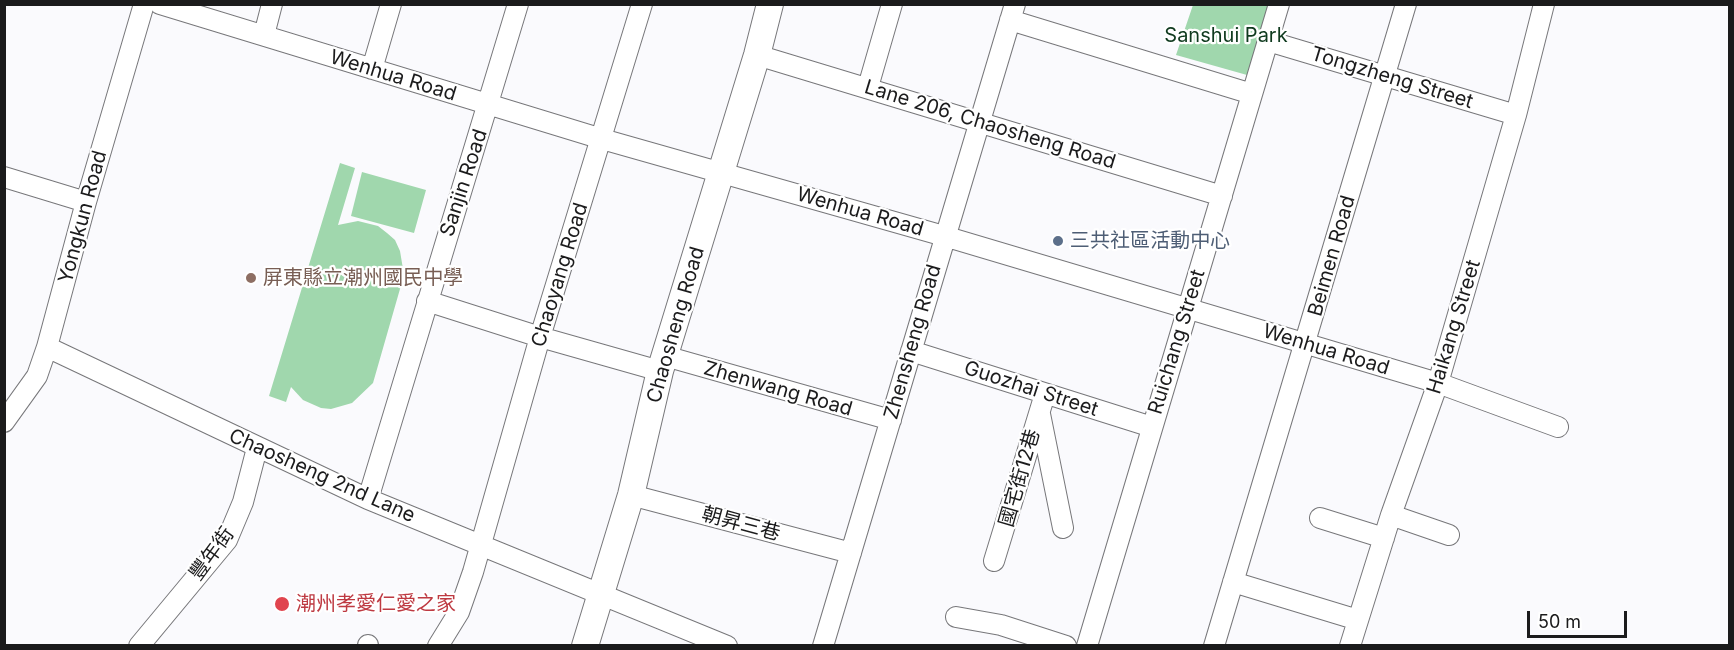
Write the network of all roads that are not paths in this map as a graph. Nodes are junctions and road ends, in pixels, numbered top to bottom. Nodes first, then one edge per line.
1 (144, 4) edge
2 (160, 4) edge
3 (272, 4) edge
4 (390, 4) edge
5 (518, 4) edge
6 (642, 4) edge
7 (770, 4) edge
8 (892, 4) edge
9 (1279, 4) edge
10 (1406, 4) edge
11 (1545, 4) edge
12 (1012, 12) edge
13 (264, 35) junction
14 (1268, 42) junction
15 (757, 55) junction
16 (372, 69) junction
17 (1385, 76) junction
18 (868, 87) junction
19 (1252, 94) junction
20 (488, 105) junction
21 (1516, 115) junction
22 (979, 122) junction
23 (602, 139) junction
24 (720, 173) junction
25 (4, 177) edge
26 (1222, 196) junction
27 (86, 202) junction
28 (944, 236) junction
29 (427, 301) junction
30 (1188, 308) junction
31 (540, 338) junction
32 (1306, 344) junction
33 (47, 347) junction
34 (911, 351) junction
35 (663, 364) junction
36 (1438, 383) junction
37 (1042, 403) junction
38 (891, 420) junction
39 (4, 422) edge
40 (1152, 427) junction
41 (1558, 427) dead end
42 (257, 448) junction
43 (631, 495) junction
44 (368, 499) junction
45 (1391, 515) junction
46 (1320, 518) dead end
47 (1064, 528) dead end
48 (1449, 535) dead end
49 (1384, 538) junction
50 (479, 546) junction
51 (851, 553) junction
52 (994, 561) dead end
53 (1233, 582) junction
54 (602, 593) junction
55 (956, 617) dead end
56 (1358, 620) junction
57 (139, 645) edge
58 (438, 645) edge
59 (585, 645) edge
60 (727, 645) edge
61 (823, 645) edge
62 (1066, 645) edge
63 (1087, 645) edge
64 (1214, 645) edge
65 (1350, 645) edge

1 - 27 street, Yongkun Road
2 - 13 street, Wenhua Road
3 - 13 street
4 - 16 street
5 - 20 street, Sanjin Road
6 - 23 street, Chaoyang Road
7 - 15 main road, Chaosheng Road
8 - 18 street
9 - 14 street, Ruichang Street
10 - 17 street, Beimen Road
11 - 21 street, Haikang Street
12 - 19 street
12 - 22 street, Zhensheng Road
13 - 16 street, Wenhua Road
14 - 17 street, Tongzheng Street
14 - 19 street, Ruichang Street
15 - 18 street, Lane 206, Chaosheng Road
15 - 24 main road, Chaosheng Road
16 - 20 street, Wenhua Road
17 - 21 street, Tongzheng Street
17 - 32 street, Beimen Road
18 - 22 street, Lane 206, Chaosheng Road
19 - 26 street, Ruichang Street
20 - 23 street, Wenhua Road
20 - 29 street, Sanjin Road
21 - 36 street, Haikang Street
22 - 26 street, Lane 206, Chaosheng Road
22 - 28 street, Zhensheng Road
23 - 24 street, Wenhua Road
23 - 31 street, Chaoyang Road
24 - 28 street, Wenhua Road
24 - 35 main road, Chaosheng Road
25 - 27 street
26 - 30 street, Ruichang Street
27 - 33 street, Yongkun Road
28 - 30 street, Wenhua Road
28 - 34 street, Zhensheng Road
29 - 31 street, Zhenwang Road
29 - 44 street, Sanjin Road
30 - 32 street, Wenhua Road
30 - 40 street, Ruichang Street
31 - 35 street, Zhenwang Road
31 - 50 street, Chaoyang Road
32 - 36 street, Wenhua Road
32 - 53 street, Beimen Road
33 - 39 street, Yongkun Road
33 - 42 street, Chaosheng 2nd Lane
34 - 37 street, Guozhai Street
34 - 38 street, Zhensheng Road
35 - 38 street, Zhenwang Road
35 - 43 main road, Chaosheng Road
36 - 41 street, Wenhua Road
36 - 45 street, Haikang Street
37 - 40 street, Guozhai Street
37 - 47 street
37 - 52 street, 國宅街12巷
38 - 51 street, Zhensheng Road
40 - 63 street, Ruichang Street
42 - 44 street, Chaosheng 2nd Lane
42 - 57 street, 豐年街
43 - 51 street, 朝昇三巷
43 - 54 main road, Chaosheng Road
44 - 50 street, Chaosheng 2nd Lane
45 - 48 street
45 - 49 street, Haikang Street
46 - 49 street
49 - 56 street, Haikang Street
50 - 54 street, Chaosheng 2nd Lane
50 - 58 street, Chaoyang Road
51 - 61 street, Zhensheng Road
53 - 56 street
53 - 64 street, Beimen Road
54 - 59 main road, Chaosheng Road
54 - 60 street, Chaosheng 2nd Lane
55 - 62 street
56 - 65 street, Haikang Street

